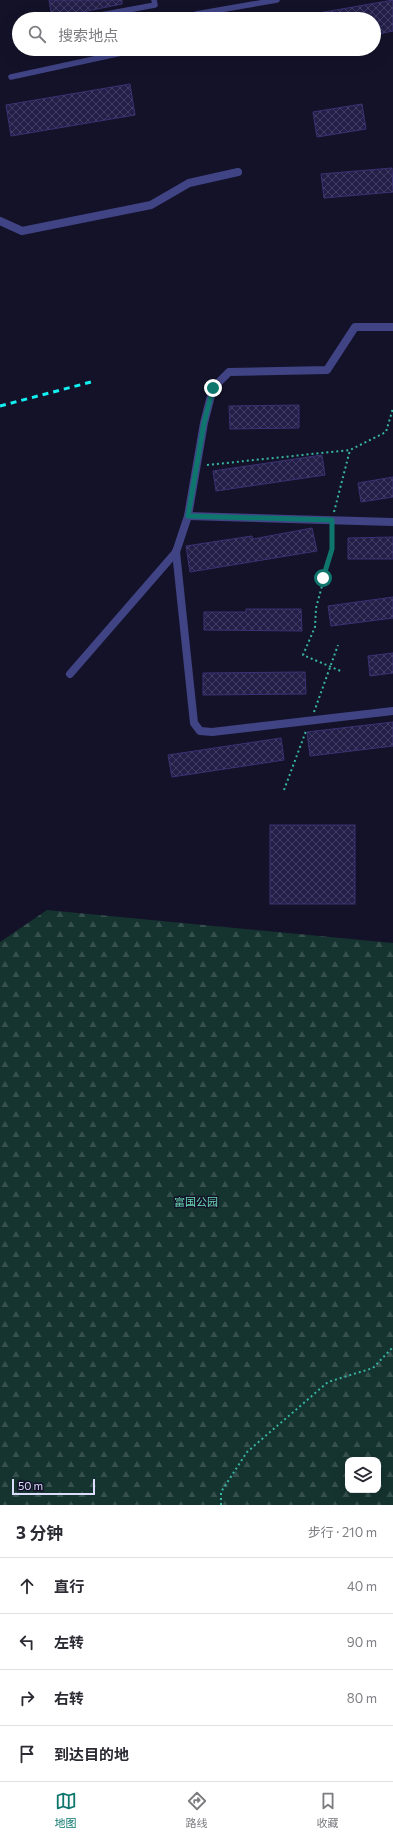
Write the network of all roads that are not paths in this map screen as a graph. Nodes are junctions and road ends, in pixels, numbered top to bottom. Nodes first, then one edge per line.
1 (154, 0) edge
2 (277, 0) edge
3 (117, 12) edge
4 (208, 12) edge
5 (108, 56) edge
6 (11, 77) dead end
7 (238, 172) dead end
8 (0, 221) edge
9 (393, 326) edge
10 (188, 516) junction
11 (393, 522) edge
12 (176, 552) junction
13 (70, 674) dead end
14 (393, 711) edge

1 - 3 lane
2 - 4 lane
5 - 6 lane
7 - 8 street
9 - 10 street
10 - 11 street
10 - 12 street
12 - 13 street
12 - 14 street

